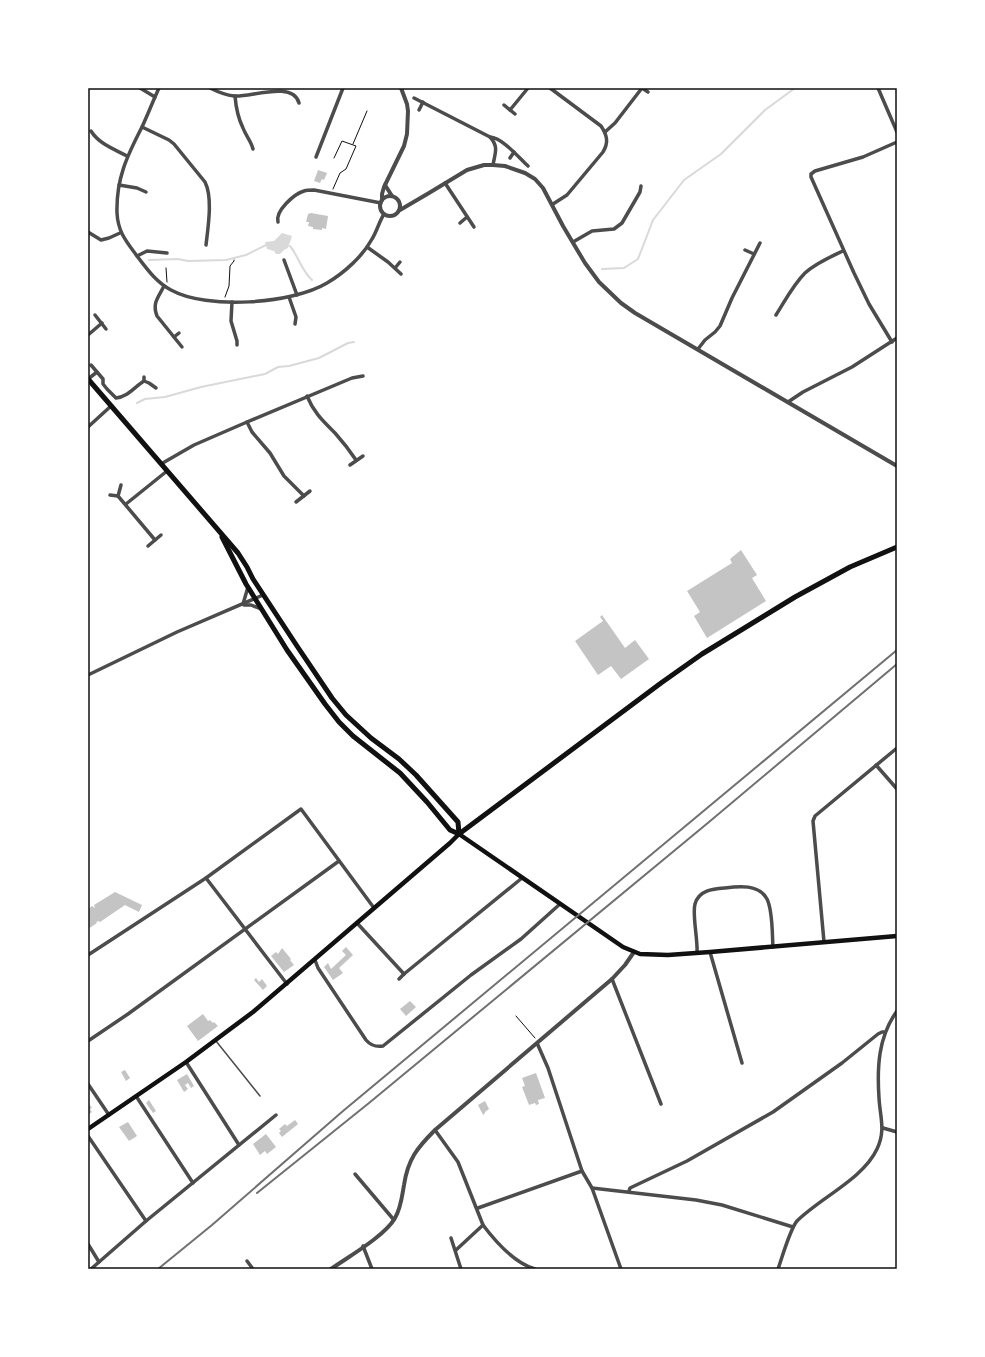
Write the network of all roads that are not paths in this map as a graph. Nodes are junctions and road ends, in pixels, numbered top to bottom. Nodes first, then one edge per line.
1 (140, 88) edge
2 (159, 88) edge
3 (210, 88) edge
4 (343, 88) edge
5 (401, 88) edge
6 (528, 88) edge
7 (550, 88) edge
8 (642, 88) edge
9 (878, 88) edge
10 (648, 92) dead end
11 (155, 96) junction
12 (235, 96) junction
13 (414, 98) dead end
14 (423, 102) junction
15 (299, 103) dead end
16 (504, 105) dead end
17 (419, 110) dead end
18 (510, 110) junction
19 (515, 114) dead end
20 (142, 127) junction
21 (92, 131) dead end
22 (605, 132) junction
23 (897, 132) edge
24 (490, 137) junction
25 (897, 142) edge
26 (253, 149) dead end
27 (514, 152) junction
28 (127, 156) junction
29 (316, 157) dead end
30 (510, 158) dead end
31 (493, 165) junction
32 (528, 166) dead end
33 (445, 183) junction
34 (119, 185) junction
35 (385, 185) junction
36 (641, 186) dead end
37 (146, 192) dead end
38 (392, 196) junction
39 (398, 200) junction
40 (381, 201) junction
41 (408, 204) junction
42 (553, 204) junction
43 (400, 210) junction
44 (384, 214) junction
45 (467, 217) junction
46 (278, 222) dead end
47 (460, 223) dead end
48 (474, 227) dead end
49 (208, 231) junction
50 (214, 231) dead end
51 (88, 232) edge
52 (120, 233) junction
53 (573, 242) junction
54 (760, 244) dead end
55 (206, 245) dead end
56 (367, 247) junction
57 (745, 250) dead end
58 (843, 251) junction
59 (167, 253) dead end
60 (754, 254) junction
61 (137, 256) junction
62 (284, 260) dead end
63 (400, 262) dead end
64 (394, 268) junction
65 (401, 274) dead end
66 (166, 285) junction
67 (297, 295) junction
68 (289, 297) junction
69 (232, 302) junction
70 (95, 315) dead end
71 (776, 315) dead end
72 (102, 323) junction
73 (295, 324) dead end
74 (106, 329) dead end
75 (179, 333) dead end
76 (88, 335) edge
77 (174, 337) junction
78 (897, 338) edge
79 (892, 342) junction
80 (237, 345) dead end
81 (182, 347) dead end
82 (698, 349) junction
83 (91, 365) dead end
84 (97, 372) junction
85 (363, 376) dead end
86 (88, 379) edge
87 (156, 388) dead end
88 (307, 396) junction
89 (788, 402) junction
90 (112, 406) junction
91 (247, 422) junction
92 (88, 427) edge
93 (363, 456) dead end
94 (356, 460) junction
95 (161, 464) junction
96 (350, 465) dead end
97 (897, 466) edge
98 (167, 470) junction
99 (121, 485) dead end
100 (310, 491) dead end
101 (110, 495) dead end
102 (118, 496) junction
103 (304, 496) junction
104 (296, 502) dead end
105 (126, 504) junction
106 (161, 535) dead end
107 (222, 536) junction
108 (155, 540) junction
109 (148, 546) dead end
110 (897, 547) edge
111 (248, 587) junction
112 (263, 595) junction
113 (256, 599) junction
114 (243, 604) junction
115 (263, 610) junction
116 (88, 675) edge
117 (897, 748) edge
118 (876, 765) junction
119 (897, 790) edge
120 (459, 834) junction
121 (339, 861) junction
122 (206, 878) junction
123 (522, 878) junction
124 (560, 904) junction
125 (374, 908) junction
126 (357, 923) junction
127 (245, 929) junction
128 (897, 936) edge
129 (824, 942) junction
130 (773, 947) junction
131 (634, 952) junction
132 (710, 952) junction
133 (697, 953) junction
134 (88, 955) edge
135 (315, 960) junction
136 (404, 974) junction
137 (399, 979) dead end
138 (612, 979) junction
139 (288, 984) junction
140 (897, 1011) edge
141 (885, 1032) junction
142 (88, 1041) edge
143 (216, 1041) junction
144 (537, 1044) junction
145 (186, 1062) junction
146 (742, 1063) dead end
147 (88, 1084) edge
148 (136, 1096) junction
149 (260, 1096) dead end
150 (661, 1104) dead end
151 (276, 1114) dead end
152 (109, 1115) junction
153 (88, 1128) edge
154 (883, 1128) junction
155 (435, 1130) junction
156 (897, 1132) edge
157 (88, 1136) edge
158 (239, 1144) junction
159 (582, 1171) junction
160 (355, 1174) dead end
161 (193, 1183) junction
162 (592, 1188) junction
163 (629, 1191) junction
164 (478, 1208) junction
165 (394, 1220) junction
166 (146, 1221) junction
167 (483, 1225) junction
168 (793, 1227) junction
169 (451, 1238) dead end
170 (88, 1244) edge
171 (363, 1246) junction
172 (456, 1250) junction
173 (247, 1261) dead end
174 (99, 1262) junction
175 (91, 1269) edge
176 (253, 1269) edge
177 (330, 1269) edge
178 (372, 1269) edge
179 (461, 1269) edge
180 (535, 1269) edge
181 (621, 1269) edge
182 (778, 1269) edge

1 - 11 street
2 - 11 street
3 - 12 street
4 - 29 street
5 - 35 street
6 - 18 street
7 - 22 street
8 - 10 street
8 - 22 street
9 - 23 street
11 - 20 street
12 - 15 street
12 - 26 street
13 - 14 street
14 - 17 street
14 - 24 street
16 - 18 street
18 - 19 street
20 - 28 street
20 - 49 street
21 - 28 street
22 - 42 street
24 - 27 street
24 - 31 street
25 - 58 street
27 - 30 street
27 - 32 street
28 - 34 street
31 - 33 street
31 - 42 street
33 - 41 street
33 - 45 street
34 - 37 street
34 - 52 street
35 - 38 street
35 - 40 street
36 - 53 street
38 - 39 street
38 - 40 street
39 - 41 street
39 - 43 street
40 - 44 street
40 - 46 street
41 - 43 street
42 - 53 street
43 - 44 street
44 - 56 street
45 - 47 street
45 - 48 street
49 - 50 street
49 - 55 street
51 - 52 street
52 - 61 street
53 - 82 street
54 - 60 street
56 - 64 street
56 - 67 street
57 - 60 street
58 - 71 street
58 - 79 street
59 - 61 street
60 - 82 street
61 - 66 street
62 - 67 street
63 - 64 street
64 - 65 street
66 - 69 street
66 - 77 street
67 - 68 street
68 - 69 street
68 - 73 street
69 - 80 street
70 - 72 street
72 - 74 street
72 - 76 street
75 - 77 street
77 - 81 street
78 - 79 street
79 - 89 street
82 - 89 street
83 - 84 street
84 - 86 street
84 - 87 street
85 - 88 street
86 - 90 main road
88 - 91 street
88 - 94 street
89 - 97 street
90 - 92 street
90 - 95 main road
91 - 95 street
91 - 103 street
93 - 94 street
94 - 96 street
95 - 98 main road
98 - 105 street
98 - 107 main road
99 - 102 street
100 - 103 street
101 - 102 street
102 - 105 street
103 - 104 street
105 - 108 street
106 - 108 street
107 - 111 main road
107 - 112 main road
108 - 109 street
110 - 120 main road
111 - 113 main road
111 - 114 street
112 - 113 street
112 - 120 main road
113 - 114 street
113 - 115 main road
114 - 115 street
114 - 116 street
115 - 120 main road
117 - 118 street
118 - 119 street
118 - 129 street
120 - 123 main road
120 - 125 main road
121 - 122 street
121 - 125 street
121 - 127 street
122 - 127 street
122 - 134 street
123 - 124 main road
123 - 136 street
124 - 131 main road
124 - 135 street
125 - 126 main road
126 - 135 main road
126 - 136 street
127 - 139 street
127 - 142 street
128 - 129 main road
129 - 130 main road
130 - 132 main road
130 - 133 street
131 - 133 main road
131 - 138 street
132 - 133 main road
132 - 146 street
135 - 139 main road
136 - 137 street
138 - 144 street
138 - 150 street
139 - 143 main road
140 - 141 street
141 - 154 street
141 - 163 street
143 - 145 main road
143 - 149 lane
144 - 155 street
144 - 159 street
145 - 148 main road
145 - 158 street
147 - 152 street
148 - 152 main road
148 - 161 street
151 - 158 street
152 - 153 main road
154 - 156 street
154 - 168 street
155 - 164 street
155 - 165 street
157 - 166 street
158 - 161 street
159 - 162 street
159 - 164 street
160 - 165 street
161 - 166 street
162 - 163 street
162 - 181 street
163 - 168 street
164 - 167 street
165 - 171 street
166 - 174 street
167 - 172 street
167 - 180 street
168 - 182 street
169 - 172 street
170 - 174 street
171 - 177 street
171 - 178 street
172 - 179 street
173 - 176 street
174 - 175 street

